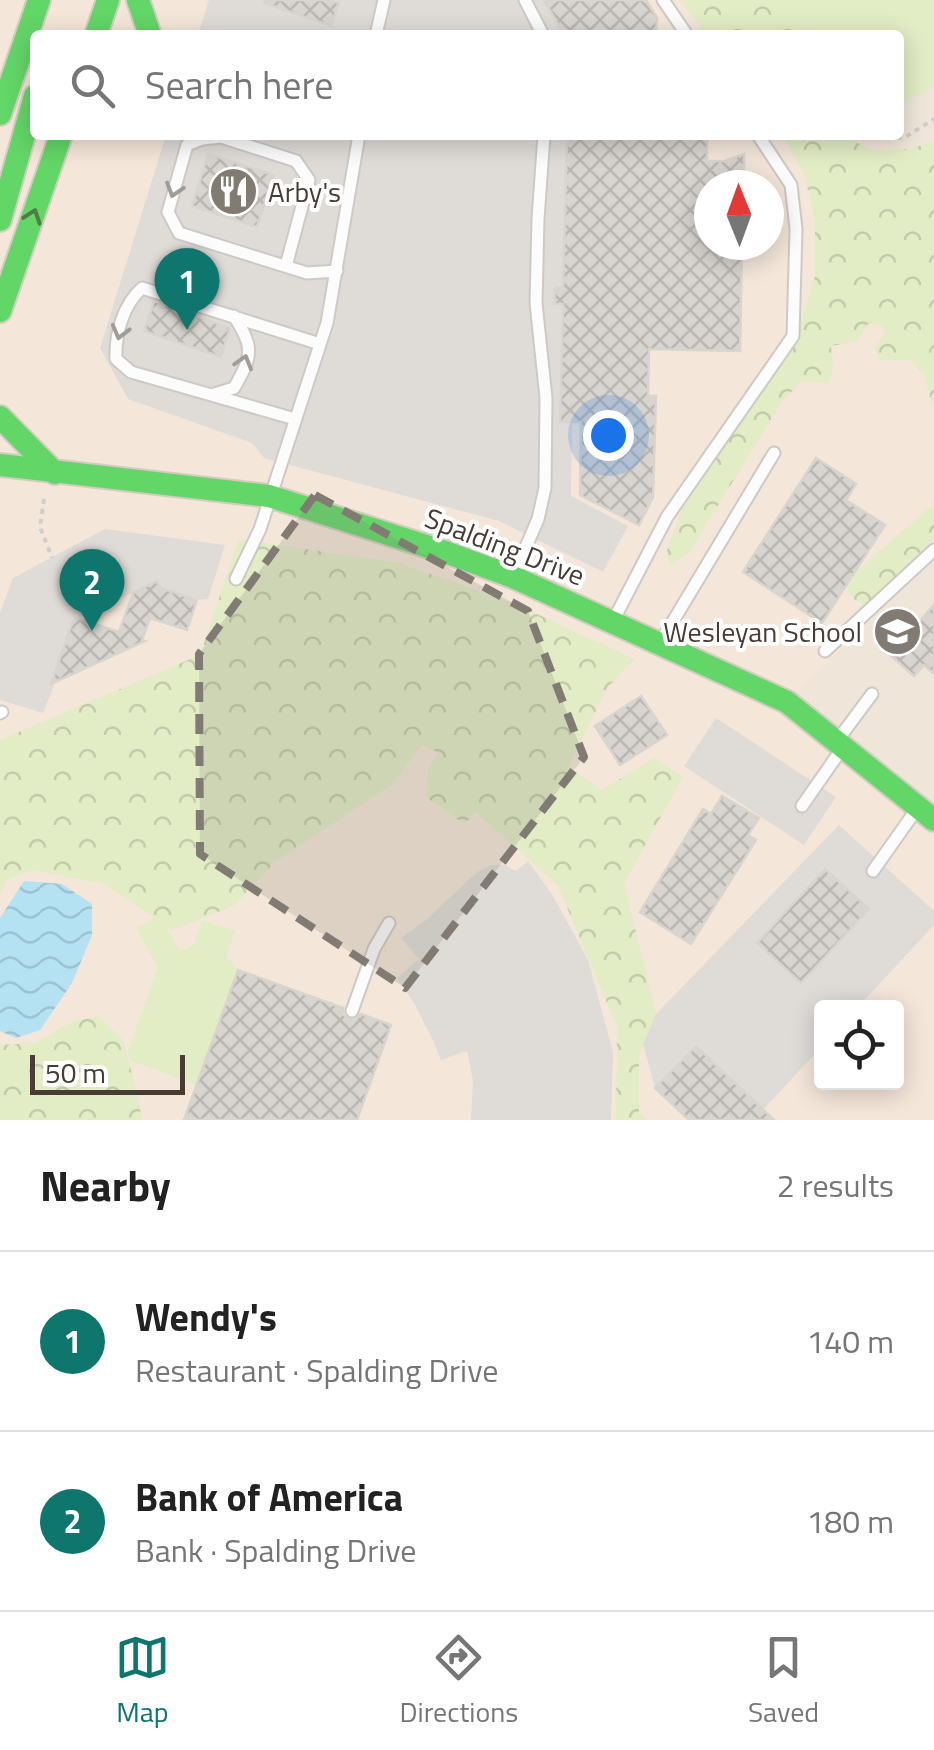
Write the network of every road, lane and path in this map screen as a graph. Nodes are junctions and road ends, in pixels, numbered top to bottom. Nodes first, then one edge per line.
1 (39, 0) edge
2 (59, 0) edge
3 (108, 0) edge
4 (138, 0) edge
5 (384, 0) edge
6 (526, 0) edge
7 (663, 0) edge
8 (51, 30) edge
9 (98, 30) edge
10 (148, 30) edge
11 (377, 30) edge
12 (541, 30) edge
13 (684, 30) edge
14 (0, 114) edge
15 (30, 114) edge
16 (934, 119) edge
17 (904, 138) edge
18 (59, 140) edge
19 (196, 140) edge
20 (233, 140) edge
21 (358, 140) edge
22 (544, 140) edge
23 (761, 140) edge
24 (0, 220) edge
25 (286, 266) junction
26 (337, 271) junction
27 (0, 311) edge
28 (234, 316) junction
29 (320, 344) junction
30 (212, 395) junction
31 (0, 417) edge
32 (295, 419) junction
33 (774, 453) dead end
34 (0, 466) edge
35 (54, 473) junction
36 (269, 496) junction
37 (44, 499) dead end
38 (934, 550) edge
39 (52, 558) dead end
40 (514, 577) junction
41 (236, 579) dead end
42 (612, 621) junction
43 (660, 643) junction
44 (825, 652) dead end
45 (872, 694) dead end
46 (840, 744) junction
47 (802, 806) dead end
48 (928, 808) edge
49 (873, 871) dead end
50 (388, 922) dead end
51 (352, 1011) dead end

1 - 14 main road
2 - 8 main road
3 - 9 main road
4 - 10 main road
5 - 11 lane
6 - 12 lane
7 - 13 lane
15 - 24 main road
16 - 17 path
27 -> 18 main road
19 -> 25 lane
20 - 25 lane
21 - 26 lane
22 - 40 lane
23 - 42 lane
25 - 26 lane
26 - 29 lane
28 - 29 lane
30 -> 28 lane
28 -> 30 lane
29 - 32 lane
30 - 32 lane
31 - 35 main road
32 - 36 lane
33 - 43 lane
34 - 35 main road, Spalding Drive
35 - 36 main road, Spalding Drive
36 - 40 main road, Spalding Drive
36 - 41 lane
37 - 39 path
38 - 44 lane
40 - 42 main road, Spalding Drive
42 - 43 main road, Spalding Drive
43 - 46 main road, Spalding Drive
45 - 46 lane
46 - 47 lane
46 - 48 main road, Spalding Drive
48 - 49 lane
50 - 51 lane

